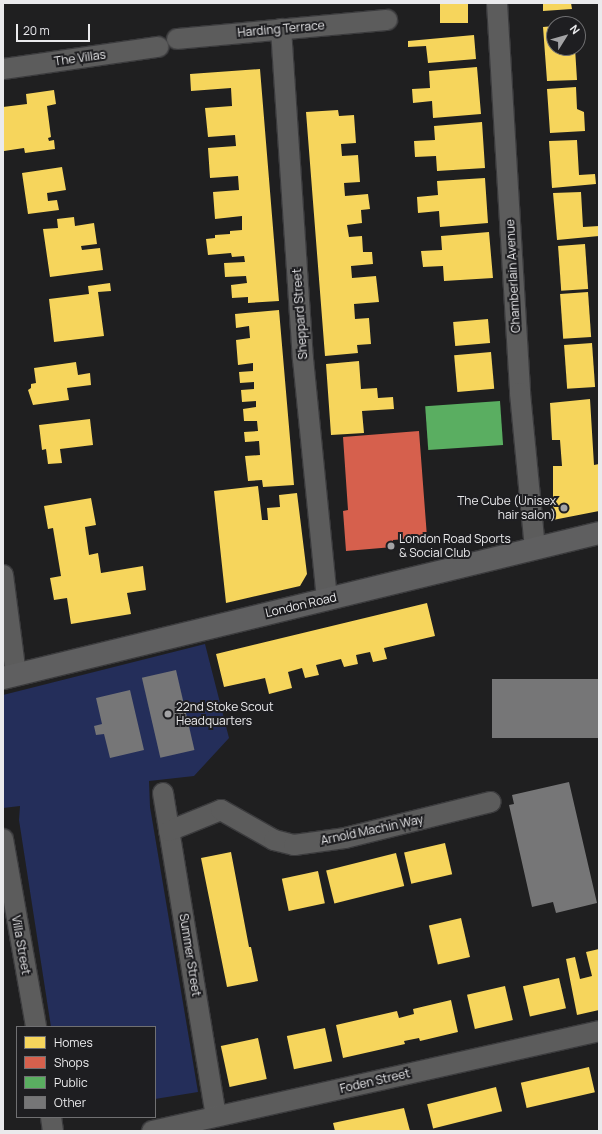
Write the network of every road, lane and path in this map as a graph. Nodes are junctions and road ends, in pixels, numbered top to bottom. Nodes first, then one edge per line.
1 (497, 3) edge
2 (387, 20) dead end
3 (281, 29) junction
4 (176, 40) dead end
5 (158, 47) dead end
6 (3, 69) edge
7 (599, 533) edge
8 (535, 548) junction
9 (3, 575) edge
10 (327, 600) junction
11 (10, 677) edge
12 (163, 793) dead end
13 (491, 802) dead end
14 (169, 831) junction
15 (3, 839) edge
16 (36, 1026) edge
17 (599, 1031) edge
18 (216, 1116) junction
19 (51, 1118) edge
20 (54, 1131) edge
21 (152, 1131) edge

1 - 8 street, Chamberlain Avenue
2 - 3 street, Harding Terrace
3 - 4 street, Harding Terrace
3 - 10 street, Sheppard Street
5 - 6 street, The Villas
7 - 8 main road, London Road
8 - 10 main road, London Road
9 - 11 street
10 - 11 main road, London Road
12 - 14 street, Summer Street
13 - 14 street, Arnold Machin Way
14 - 18 street, Summer Street
15 - 16 street, Villa Street
17 - 18 street, Foden Street
18 - 21 street, Foden Street
19 - 20 street

